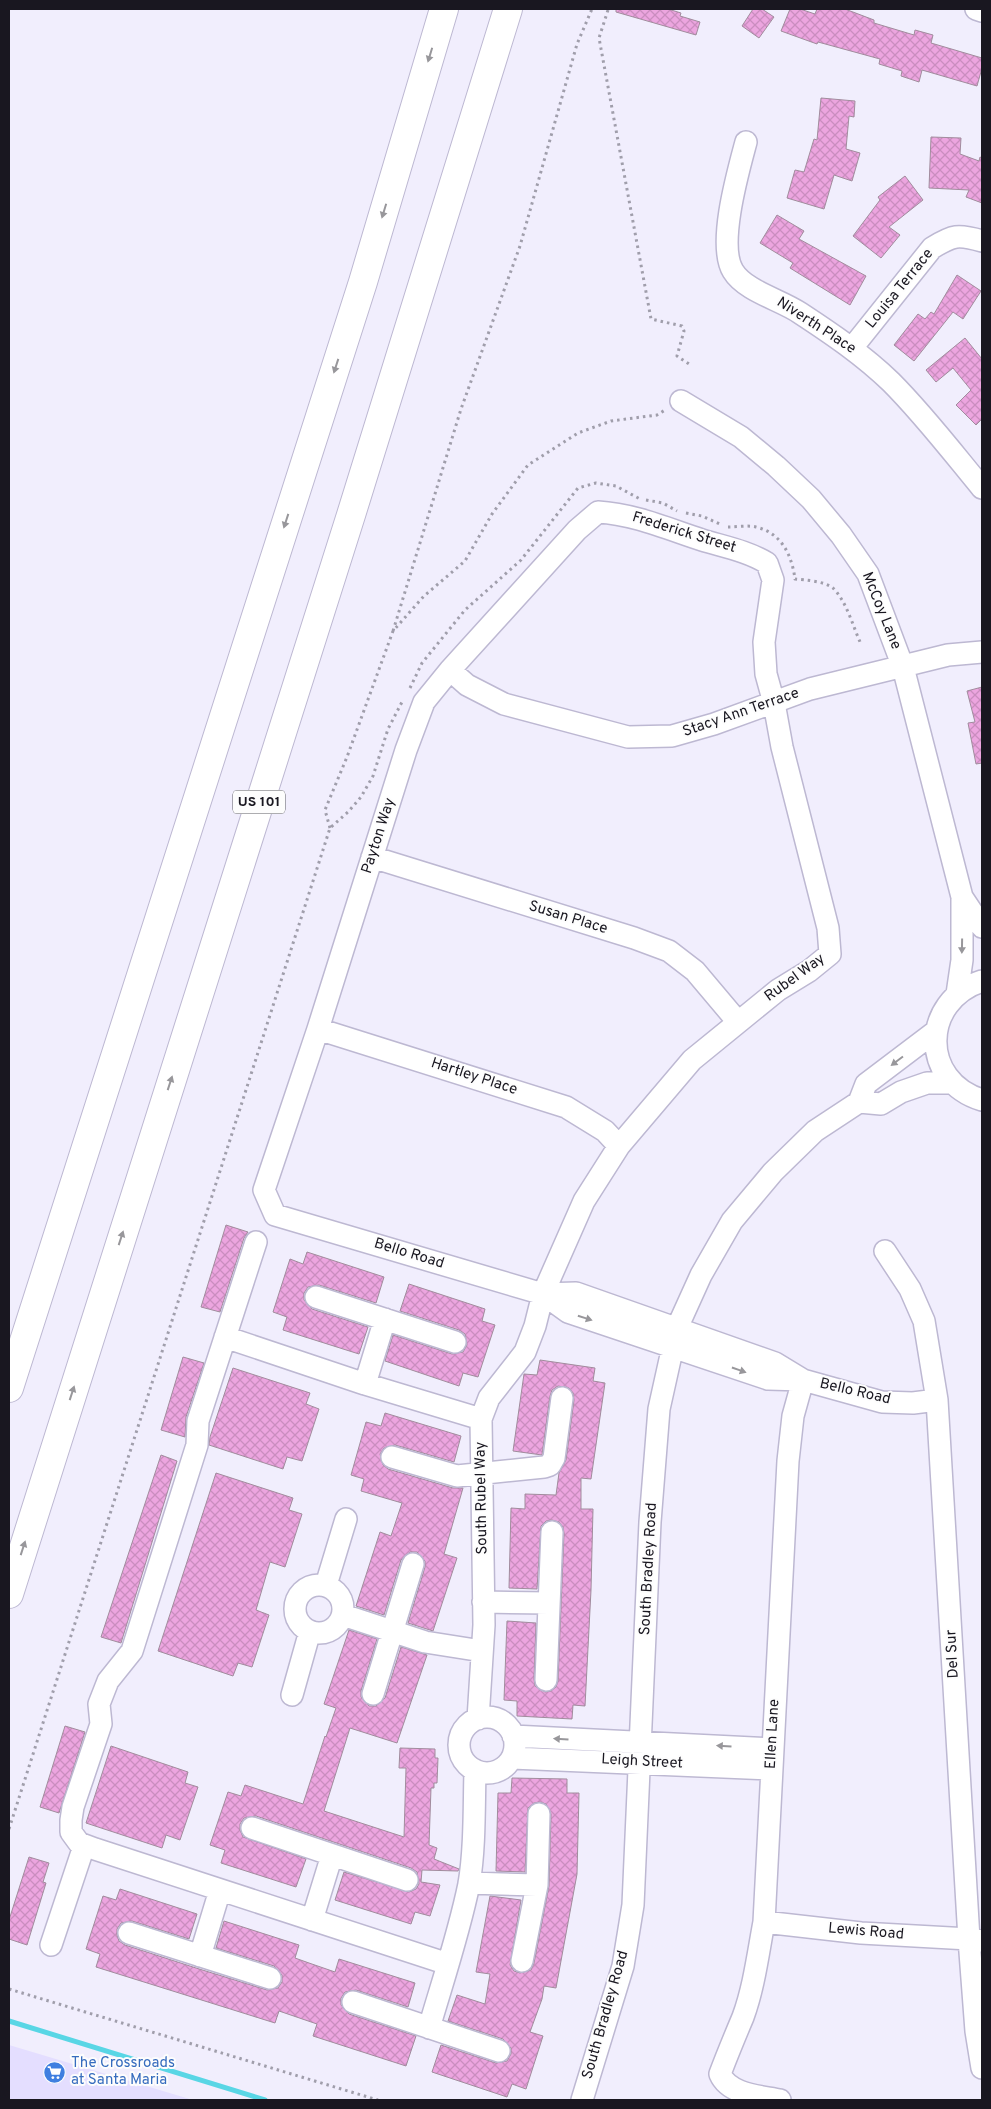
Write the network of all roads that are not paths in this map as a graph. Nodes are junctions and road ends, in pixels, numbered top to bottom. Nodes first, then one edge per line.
1 (444, 9) edge
2 (508, 9) edge
3 (976, 9) edge
4 (982, 11) edge
5 (746, 142) dead end
6 (982, 241) edge
7 (852, 348) junction
8 (681, 401) road end
9 (982, 488) edge
10 (598, 512) joint
11 (768, 563) joint
12 (982, 652) edge
13 (904, 667) junction
14 (450, 670) junction
15 (774, 703) junction
16 (372, 857) junction
17 (962, 897) junction
18 (982, 927) edge
19 (982, 981) edge
20 (957, 994) junction
21 (738, 1022) junction
22 (318, 1029) junction
23 (936, 1031) junction
24 (952, 1083) junction
25 (982, 1101) edge
26 (859, 1102) junction
27 (619, 1146) junction
28 (274, 1215) joint
29 (256, 1242) dead end
30 (885, 1251) dead end
31 (543, 1294) junction
32 (316, 1297) dead end
33 (385, 1319) junction
34 (226, 1337) junction
35 (675, 1337) junction
36 (455, 1342) dead end
37 (803, 1380) junction
38 (365, 1384) junction
39 (9, 1388) edge
40 (562, 1398) dead end
41 (937, 1400) junction
42 (481, 1419) junction
43 (392, 1457) dead end
44 (481, 1473) junction
45 (346, 1519) dead end
46 (552, 1532) dead end
47 (413, 1564) dead end
48 (326, 1585) junction
49 (9, 1594) edge
50 (483, 1602) junction
51 (549, 1603) junction
52 (342, 1615) junction
53 (310, 1631) junction
54 (392, 1632) junction
55 (482, 1651) junction
56 (546, 1680) dead end
57 (373, 1694) dead end
58 (292, 1695) dead end
59 (478, 1719) junction
60 (513, 1736) junction
61 (640, 1752) junction
62 (512, 1758) junction
63 (772, 1759) junction
64 (475, 1770) junction
65 (539, 1814) dead end
66 (252, 1828) dead end
67 (84, 1846) junction
68 (332, 1855) junction
69 (407, 1880) dead end
70 (469, 1883) junction
71 (536, 1885) junction
72 (220, 1890) junction
73 (312, 1920) junction
74 (764, 1922) junction
75 (128, 1933) dead end
76 (978, 1938) edge
77 (51, 1945) dead end
78 (200, 1956) junction
79 (522, 1961) dead end
80 (448, 1964) junction
81 (270, 1978) dead end
82 (353, 2002) dead end
83 (429, 2028) junction
84 (499, 2051) dead end
85 (982, 2068) edge
86 (582, 2100) edge
87 (780, 2100) edge

1 -> 39 highway
49 -> 2 highway, US 101
3 - 4 street
5 - 7 street, Niverth Place
6 - 7 street, Louisa Terrace
7 - 9 street, Niverth Place
8 - 13 street, McCoy Lane
10 - 11 street, Frederick Street
10 - 14 street, Payton Way
11 - 15 street, Rubel Way
12 - 13 street, Stacy Ann Terrace
13 - 15 street, Stacy Ann Terrace
13 - 17 street, McCoy Lane
14 - 15 street, Stacy Ann Terrace
14 - 16 street, Payton Way
15 - 21 street, Rubel Way
16 - 21 street, Susan Place
16 - 22 street, Payton Way
17 - 18 street, McCoy Lane
17 -> 20 street, McCoy Lane
19 - 20 street
20 - 23 street
21 - 27 street, Rubel Way
22 - 27 street, Hartley Place
22 - 28 street, Payton Way
23 - 24 street
23 -> 26 street, South Bradley Road
24 - 25 street
24 - 26 street
26 - 35 street, South Bradley Road
27 - 31 street, Rubel Way
28 - 31 street, Bello Road
29 - 34 street
30 - 41 street, Del Sur
31 - 35 street, Bello Road
31 - 42 street, South Rubel Way
32 - 33 street
33 - 36 street
33 - 38 street
34 - 38 street
34 - 67 street
35 - 37 street, Bello Road
35 - 61 street, South Bradley Road
37 - 41 street, Bello Road
37 - 63 street, Ellen Lane
38 - 42 street
40 - 44 street
41 - 76 street, Del Sur
42 - 44 street, South Rubel Way
43 - 44 street
44 - 50 street, South Rubel Way
45 - 48 street
46 - 51 street
47 - 54 street
48 - 52 street
48 - 53 street
50 - 51 street
50 - 55 street, South Rubel Way
51 - 56 street
52 - 53 street
52 - 54 street
53 - 58 street
54 - 55 street
54 - 57 street
55 - 59 street, South Rubel Way
59 - 60 street
59 - 64 street
61 -> 60 street, Leigh Street
60 - 62 street
61 - 62 street, Leigh Street
61 - 63 street, Leigh Street
61 - 86 street, South Bradley Road
62 - 64 street
63 - 74 street, Ellen Lane
64 - 70 street
65 - 71 street
66 - 68 street
67 - 72 street
67 - 77 street
68 - 69 street
68 - 73 street
70 - 71 street
70 - 80 street
71 - 79 street
72 - 73 street
72 - 78 street
73 - 80 street
74 - 76 street, Lewis Road
74 - 87 street, Ellen Lane
75 - 78 street
76 - 85 street, Del Sur
78 - 81 street
80 - 83 street
82 - 83 street
83 - 84 street

